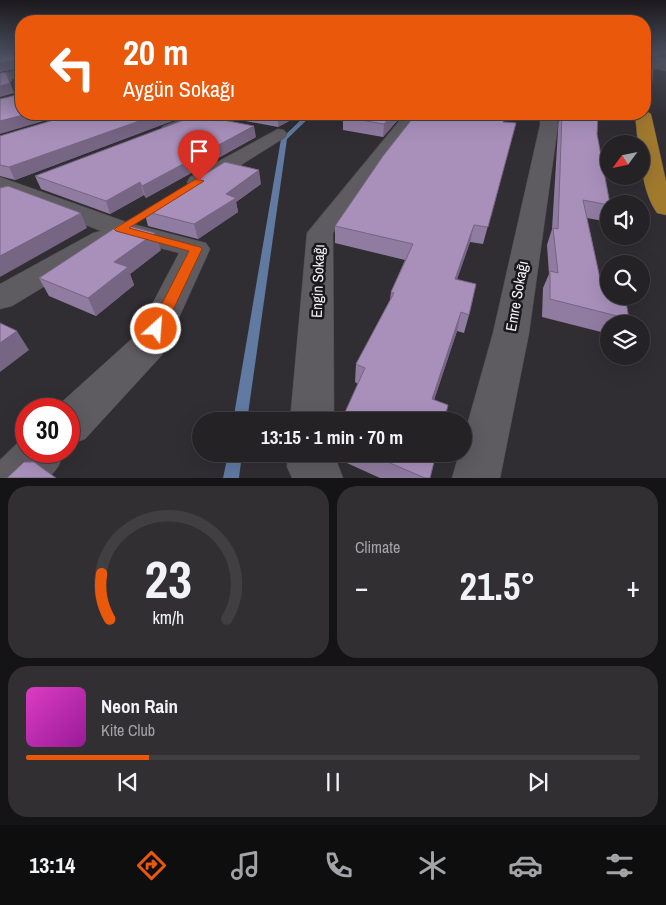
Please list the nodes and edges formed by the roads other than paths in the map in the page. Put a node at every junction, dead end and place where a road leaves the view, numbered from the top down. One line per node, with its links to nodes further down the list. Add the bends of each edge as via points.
1 (15, 74): 2 (street)
2 (0, 78)
3 (207, 120): 8 (street)
4 (409, 120): 14 (street, Engin Sokağı, via 320,233)
5 (549, 120): 20 (street, Emre Sokağı, via 511,333)
6 (644, 120): 11 (highway, via 652,174)
7 (251, 129): 10 (street, via 278,134)
8 (151, 137)
9 (14, 187): 12 (street)
10 (178, 194)
11 (666, 208)
12 (132, 221): 13 (street); 15 (street, via 196,249 149,345)
13 (0, 298)
14 (312, 412)
15 (80, 413)
16 (311, 462): 19 (street)
17 (30, 463): 18 (street)
18 (16, 478)
19 (319, 478)
20 (476, 478)

